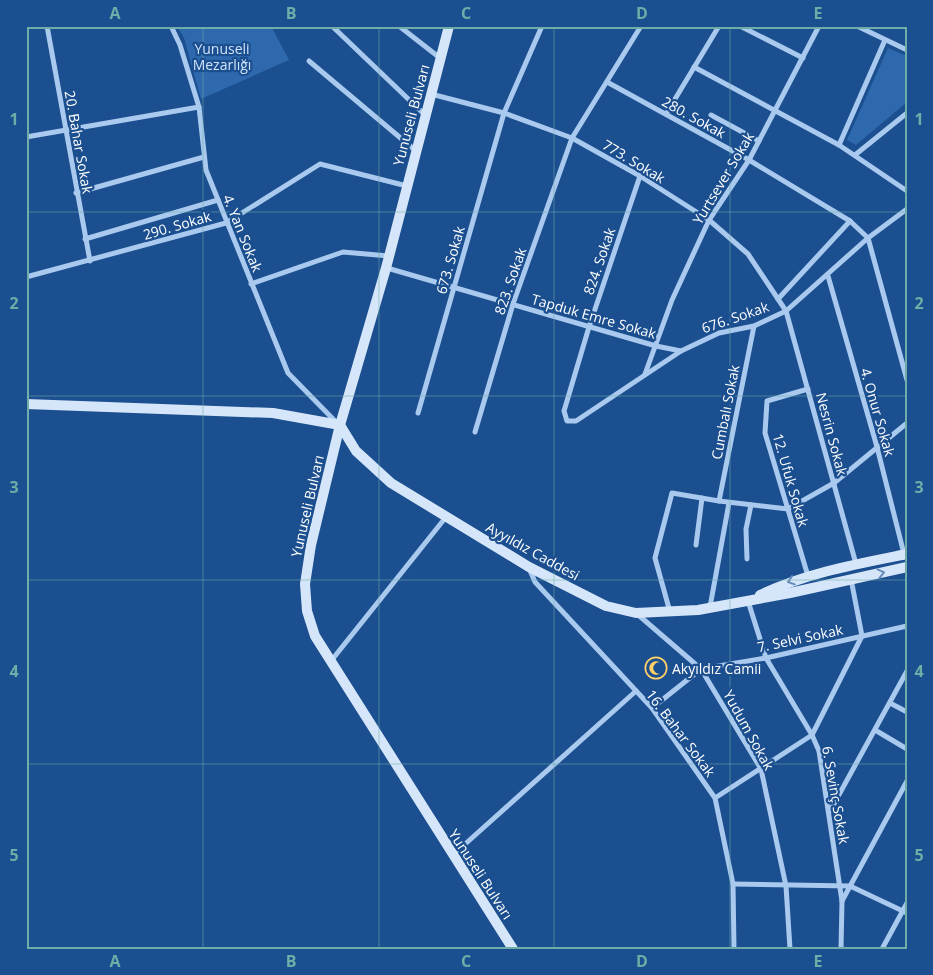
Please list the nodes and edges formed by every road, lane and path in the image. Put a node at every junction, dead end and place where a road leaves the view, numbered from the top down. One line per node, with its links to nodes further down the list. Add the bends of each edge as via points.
1 (47, 26): 27 (street, 20. Bahar Sokak)
2 (171, 26): 20 (street, 4. Yan Sokak)
3 (332, 26): 25 (street)
4 (399, 26): 14 (street)
5 (449, 26): 14 (main road, Yunuseli Bulvarı)
6 (542, 26): 22 (street, 673. Sokak)
7 (641, 26): 18 (street, 823. Sokak)
8 (719, 26): 17 (street)
9 (740, 26): 15 (street)
10 (819, 26): 15 (street, Yurtsever Sokak)
11 (857, 26): 12 (street)
12 (885, 40): 13 (street); 31 (street)
13 (907, 50)
14 (440, 58): 19 (main road, Yunuseli Bulvarı)
15 (803, 58): 21 (street, Yurtsever Sokak)
16 (308, 61): 32 (street)
17 (694, 67): 21 (street); 24 (street)
18 (607, 82): 24 (street, 280. Sokak); 29 (street, 823. Sokak)
19 (430, 94): 22 (street, 773. Sokak); 25 (main road, Yunuseli Bulvarı)
20 (199, 107): 27 (street); 34 (street, 4. Yan Sokak)
21 (776, 111): 30 (street, Yurtsever Sokak); 31 (street)
22 (504, 113): 29 (street, 773. Sokak); 53 (street, 673. Sokak)
23 (907, 113): 33 (street)
24 (666, 114): 35 (street, 280. Sokak)
25 (425, 116): 32 (main road, Yunuseli Bulvarı)
26 (711, 116): 30 (street)
27 (65, 130): 28 (street); 39 (street, 20. Bahar Sokak)
28 (26, 137)
29 (572, 138): 36 (street, 773. Sokak); 55 (street, 823. Sokak)
30 (759, 141): 35 (street, Yurtsever Sokak)
31 (839, 145): 33 (street)
32 (416, 151): 37 (main road, Yunuseli Bulvarı)
33 (855, 155): 38 (street)
34 (204, 157): 39 (street); 40 (street, 4. Yan Sokak)
35 (749, 160): 42 (street, Yurtsever Sokak); 43 (street, 280. Sokak)
36 (640, 176): 42 (street, 773. Sokak); 58 (street, 824. Sokak)
37 (407, 186): 44 (street, 290. Sokak, via 320,164); 47 (main road, Yunuseli Bulvarı)
38 (907, 191)
39 (76, 194): 46 (street, 20. Bahar Sokak)
40 (218, 200): 44 (street, 4. Yan Sokak); 46 (street)
41 (907, 210): 45 (street, 676. Sokak)
42 (708, 220): 54 (street, 773. Sokak, via 748,254); 59 (street, Yurtsever Sokak, via 672,300)
43 (850, 221): 45 (street, 280. Sokak); 54 (street)
44 (226, 223): 48 (street, 290. Sokak); 52 (street, 4. Yan Sokak)
45 (868, 238): 50 (street, 676. Sokak); 62 (street)
46 (85, 239): 48 (street, 20. Bahar Sokak)
47 (389, 256): 49 (main road, Yunuseli Bulvarı); 52 (street, via 343,252)
48 (90, 261): 51 (street, 290. Sokak)
49 (386, 268): 53 (street, Tapduk Emre Sokak); 68 (main road, Yunuseli Bulvarı)
50 (828, 276): 56 (street, 676. Sokak); 70 (street, 4. Onur Sokak)
51 (26, 277)
52 (251, 284): 68 (street, 4. Yan Sokak, via 288,373)
53 (453, 287): 55 (street, Tapduk Emre Sokak); 66 (street, 673. Sokak)
54 (778, 298): 56 (street, 773. Sokak)
55 (513, 304): 58 (street, Tapduk Emre Sokak); 69 (street, 823. Sokak)
56 (786, 311): 57 (street, 676. Sokak); 63 (street, Nesrin Sokak)
57 (754, 326): 60 (street, 676. Sokak, via 719,333); 73 (street, Cumbalı Sokak)
58 (589, 327): 59 (street, Tapduk Emre Sokak); 65 (street, 824. Sokak)
59 (656, 346): 60 (street, Tapduk Emre Sokak); 61 (street, Yurtsever Sokak)
60 (681, 351): 61 (street, 676. Sokak)
61 (645, 375): 65 (street, 676. Sokak, via 576,421 567,421)
62 (907, 380)
63 (808, 389): 71 (street, Nesrin Sokak); 76 (street, 12. Ufuk Sokak, via 767,401 765,433)
64 (26, 404): 68 (main road, via 273,413)
65 (564, 411)
66 (418, 413)
67 (907, 423): 70 (street)
68 (340, 426): 77 (main road, Ayyıldız Caddesi, via 356,451 391,483); 93 (main road, Yunuseli Bulvarı, via 311,545 305,584 307,610 315,636)
69 (475, 432)
70 (877, 447): 71 (street); 79 (street, 4. Onur Sokak)
71 (834, 483): 76 (street); 81 (street, Nesrin Sokak)
72 (702, 498): 73 (street); 78 (street); 88 (street, via 672,493 656,558)
73 (719, 502): 74 (street)
74 (729, 503): 75 (street); 87 (street)
75 (751, 505): 76 (street); 80 (street, via 746,529)
76 (788, 509): 84 (street, 12. Ufuk Sokak)
77 (446, 517): 82 (main road, Ayyıldız Caddesi); 93 (street)
78 (696, 544)
79 (906, 554): 81 (main road, Ayyıldız Caddesi)
80 (747, 559)
81 (856, 564): 84 (main road, Ayyıldız Caddesi)
82 (529, 567): 89 (main road, Ayyıldız Caddesi, via 606,606); 96 (street, 16. Bahar Sokak, via 535,582)
83 (907, 567): 85 (main road, Ayyıldız Caddesi, one-way to 83)
84 (808, 576): 86 (main road, Ayyıldız Caddesi, one-way to 86)
85 (851, 580): 86 (main road, Ayyıldız Caddesi); 91 (street)
86 (748, 601): 87 (main road, Ayyıldız Caddesi); 92 (street, 6. Sevinç Sokak)
87 (710, 608): 88 (main road, Ayyıldız Caddesi)
88 (670, 612): 89 (main road, Ayyıldız Caddesi)
89 (636, 613): 94 (street, Yudum Sokak)
90 (907, 626): 91 (street, 7. Selvi Sokak)
91 (862, 636): 92 (street, 7. Selvi Sokak); 101 (street)
92 (766, 658): 94 (street, 7. Selvi Sokak); 101 (street, 6. Sevinç Sokak)
93 (331, 662): 107 (main road, Yunuseli Bulvarı)
94 (701, 669): 98 (street, 7. Selvi Sokak); 103 (street, Yudum Sokak)
95 (907, 672): 97 (street)
96 (636, 691): 98 (street, 16. Bahar Sokak); 107 (street)
97 (890, 703): 99 (street); 100 (street)
98 (652, 708): 105 (street, 16. Bahar Sokak)
99 (907, 712)
100 (875, 730): 102 (street); 106 (street)
101 (812, 735): 103 (street); 106 (street, 6. Sevinç Sokak, via 819,751)
102 (907, 748)
103 (761, 769): 105 (street); 109 (street, Yudum Sokak)
104 (907, 781): 111 (street)
105 (715, 798): 108 (street, 16. Bahar Sokak)
106 (830, 812): 110 (street, 6. Sevinç Sokak)
107 (452, 856): 115 (main road, Yunuseli Bulvarı)
108 (733, 884): 109 (street); 116 (street, 16. Bahar Sokak)
109 (786, 886): 110 (street); 117 (street, Yudum Sokak)
110 (840, 886): 111 (street); 112 (street, 6. Sevinç Sokak)
111 (850, 886): 112 (street); 114 (street)
112 (842, 901): 118 (street, 6. Sevinç Sokak)
113 (907, 903): 114 (street)
114 (905, 912): 119 (street)
115 (513, 949)
116 (734, 949)
117 (790, 949)
118 (841, 949)
119 (882, 949)

